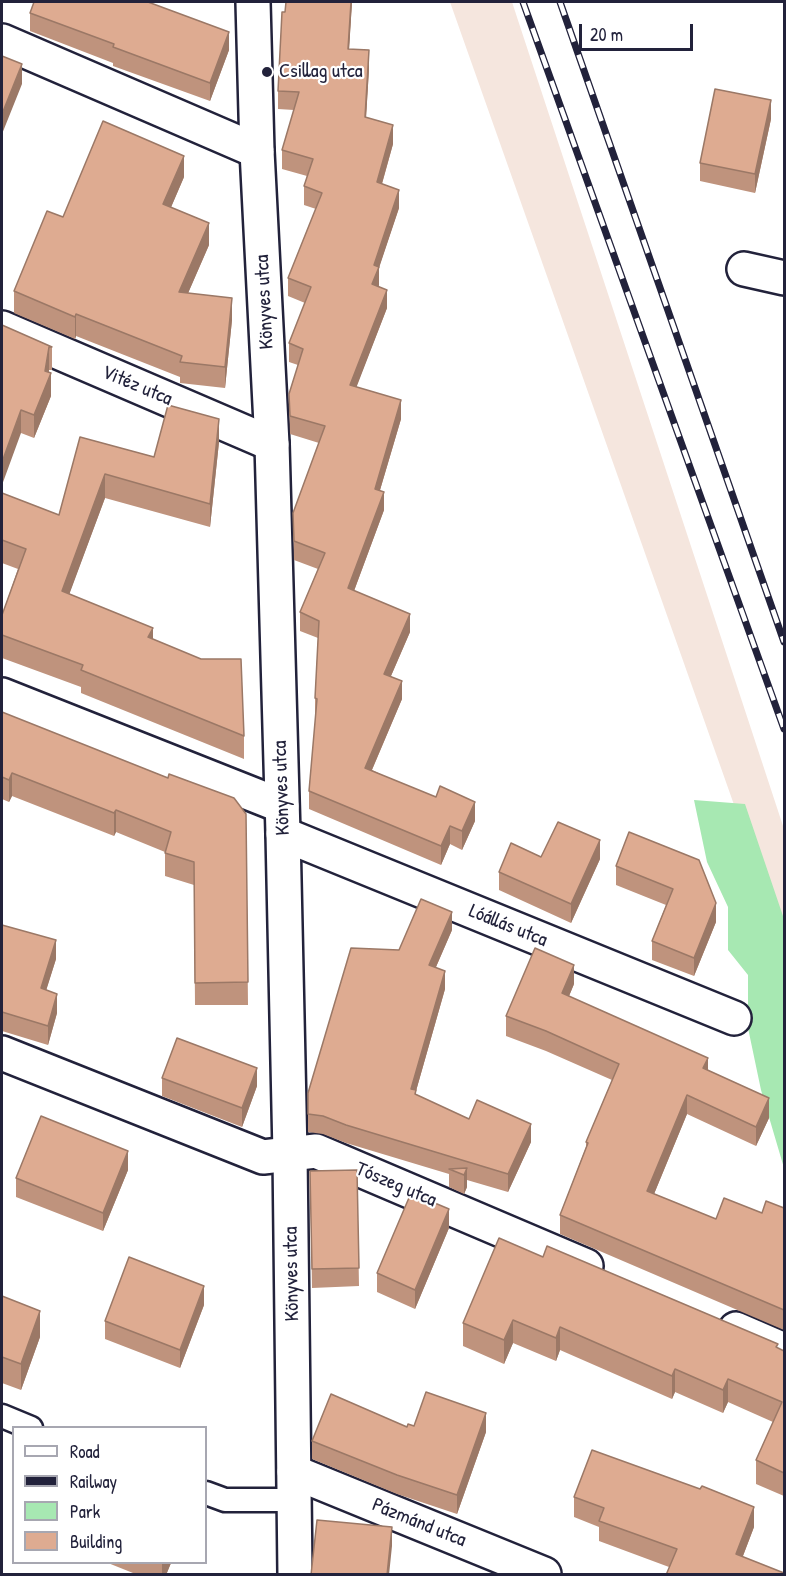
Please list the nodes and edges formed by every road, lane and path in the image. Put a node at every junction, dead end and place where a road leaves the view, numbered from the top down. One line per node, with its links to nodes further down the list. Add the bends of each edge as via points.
1 (253, 2): 3 (street, Könyves utca)
2 (2, 41): 3 (street)
3 (257, 151): 7 (street, Könyves utca)
4 (744, 269): 5 (street)
5 (784, 278)
6 (2, 328): 7 (street, Vitéz utca)
7 (272, 444): 9 (street, Könyves utca)
8 (2, 695): 9 (street, Lóállás utca)
9 (282, 820): 10 (street, Lóállás utca); 12 (street, Könyves utca)
10 (734, 1018)
11 (2, 1053): 12 (street, Tószeg utca, via 263,1157)
12 (290, 1154): 13 (street, Tószeg utca, via 316,1151); 18 (street, Könyves utca)
13 (610, 1276)
14 (708, 1318): 15 (street)
15 (784, 1350)
16 (2, 1416): 17 (lane)
17 (26, 1426)
18 (294, 1486): 19 (lane, via 225,1500); 20 (street, Könyves utca); 21 (street, Pázmánd utca)
19 (207, 1493)
20 (295, 1575)
21 (544, 1575)

